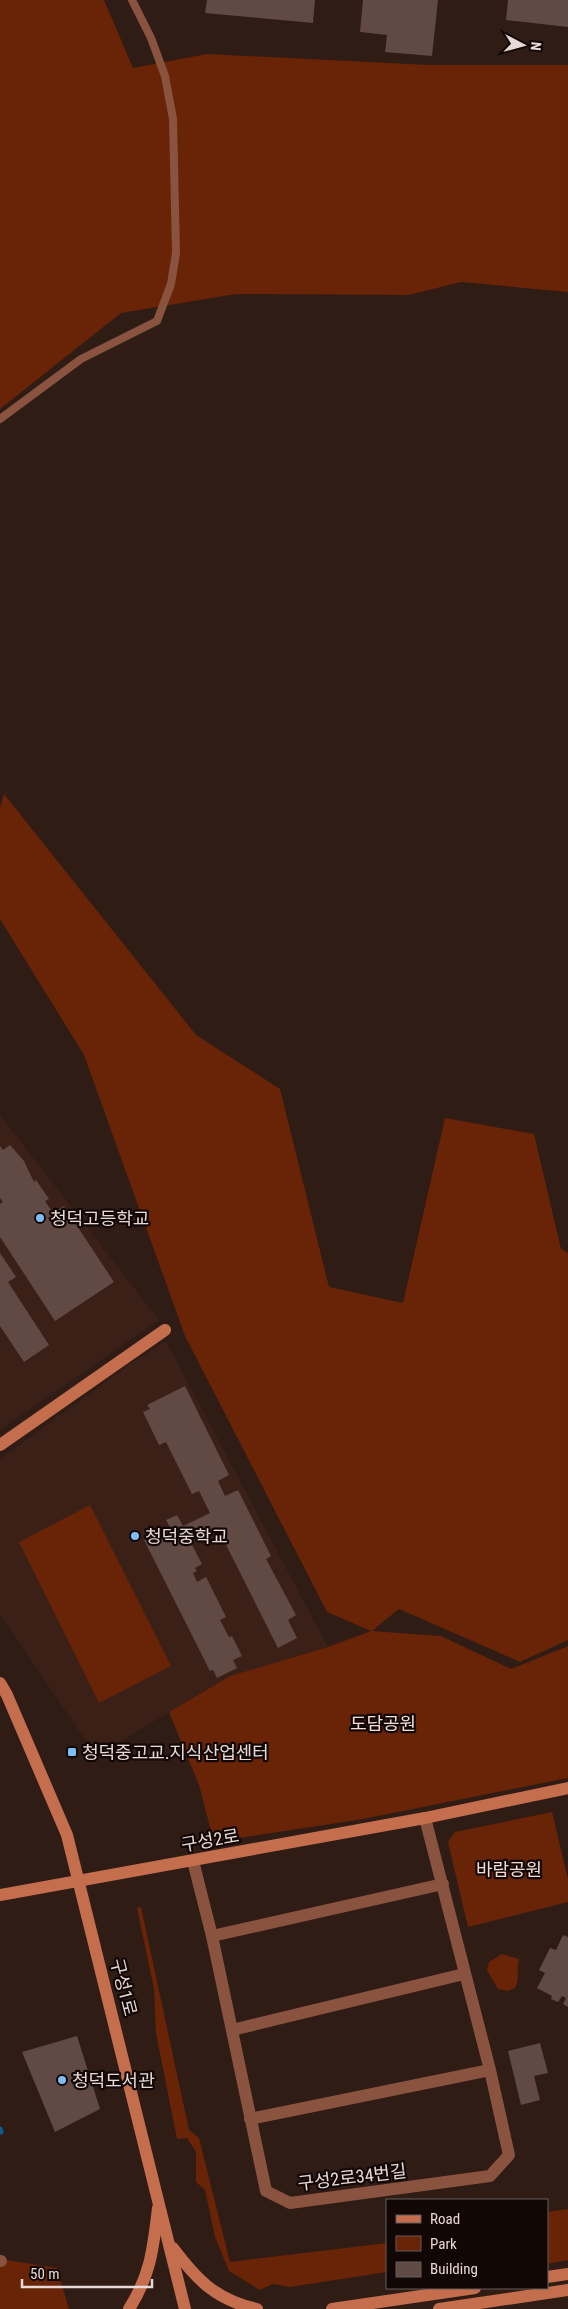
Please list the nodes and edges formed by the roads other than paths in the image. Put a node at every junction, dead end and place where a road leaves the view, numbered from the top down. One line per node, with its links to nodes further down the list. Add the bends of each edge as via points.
1 (132, 0): 2 (lane, via 165,76 173,119 177,232 171,284 157,321 81,359)
2 (0, 419)
3 (165, 1330): 4 (street)
4 (0, 1445)
5 (0, 1683): 9 (street, 구성1로, via 67,1835)
6 (568, 1788): 7 (street, 구성2로)
7 (426, 1818): 8 (street, 구성2로); 10 (street)
8 (193, 1861): 9 (street, 구성2로); 12 (street, 구성2로34번길)
9 (80, 1881): 11 (street, 구성2로); 17 (street, 구성1로)
10 (443, 1884): 12 (street); 13 (street)
11 (0, 1895)
12 (212, 1936): 14 (street, 구성2로34번길)
13 (464, 1974): 14 (street); 15 (street)
14 (232, 2030): 16 (street, 구성2로34번길)
15 (490, 2070): 16 (street); 16 (street, 구성2로34번길, via 509,2155 490,2176 290,2202 266,2191)
16 (250, 2119)
17 (159, 2201): 18 (street, 구성1로); 23 (street, via 152,2258 142,2288)
18 (170, 2243): 24 (street, 구성1로); 25 (street, via 193,2274 220,2297)
19 (568, 2274): 20 (street)
20 (548, 2277)
21 (468, 2289): 26 (street)
22 (568, 2290): 27 (street)
23 (129, 2309)
24 (186, 2309)
25 (257, 2309)
26 (332, 2309)
27 (440, 2309)

